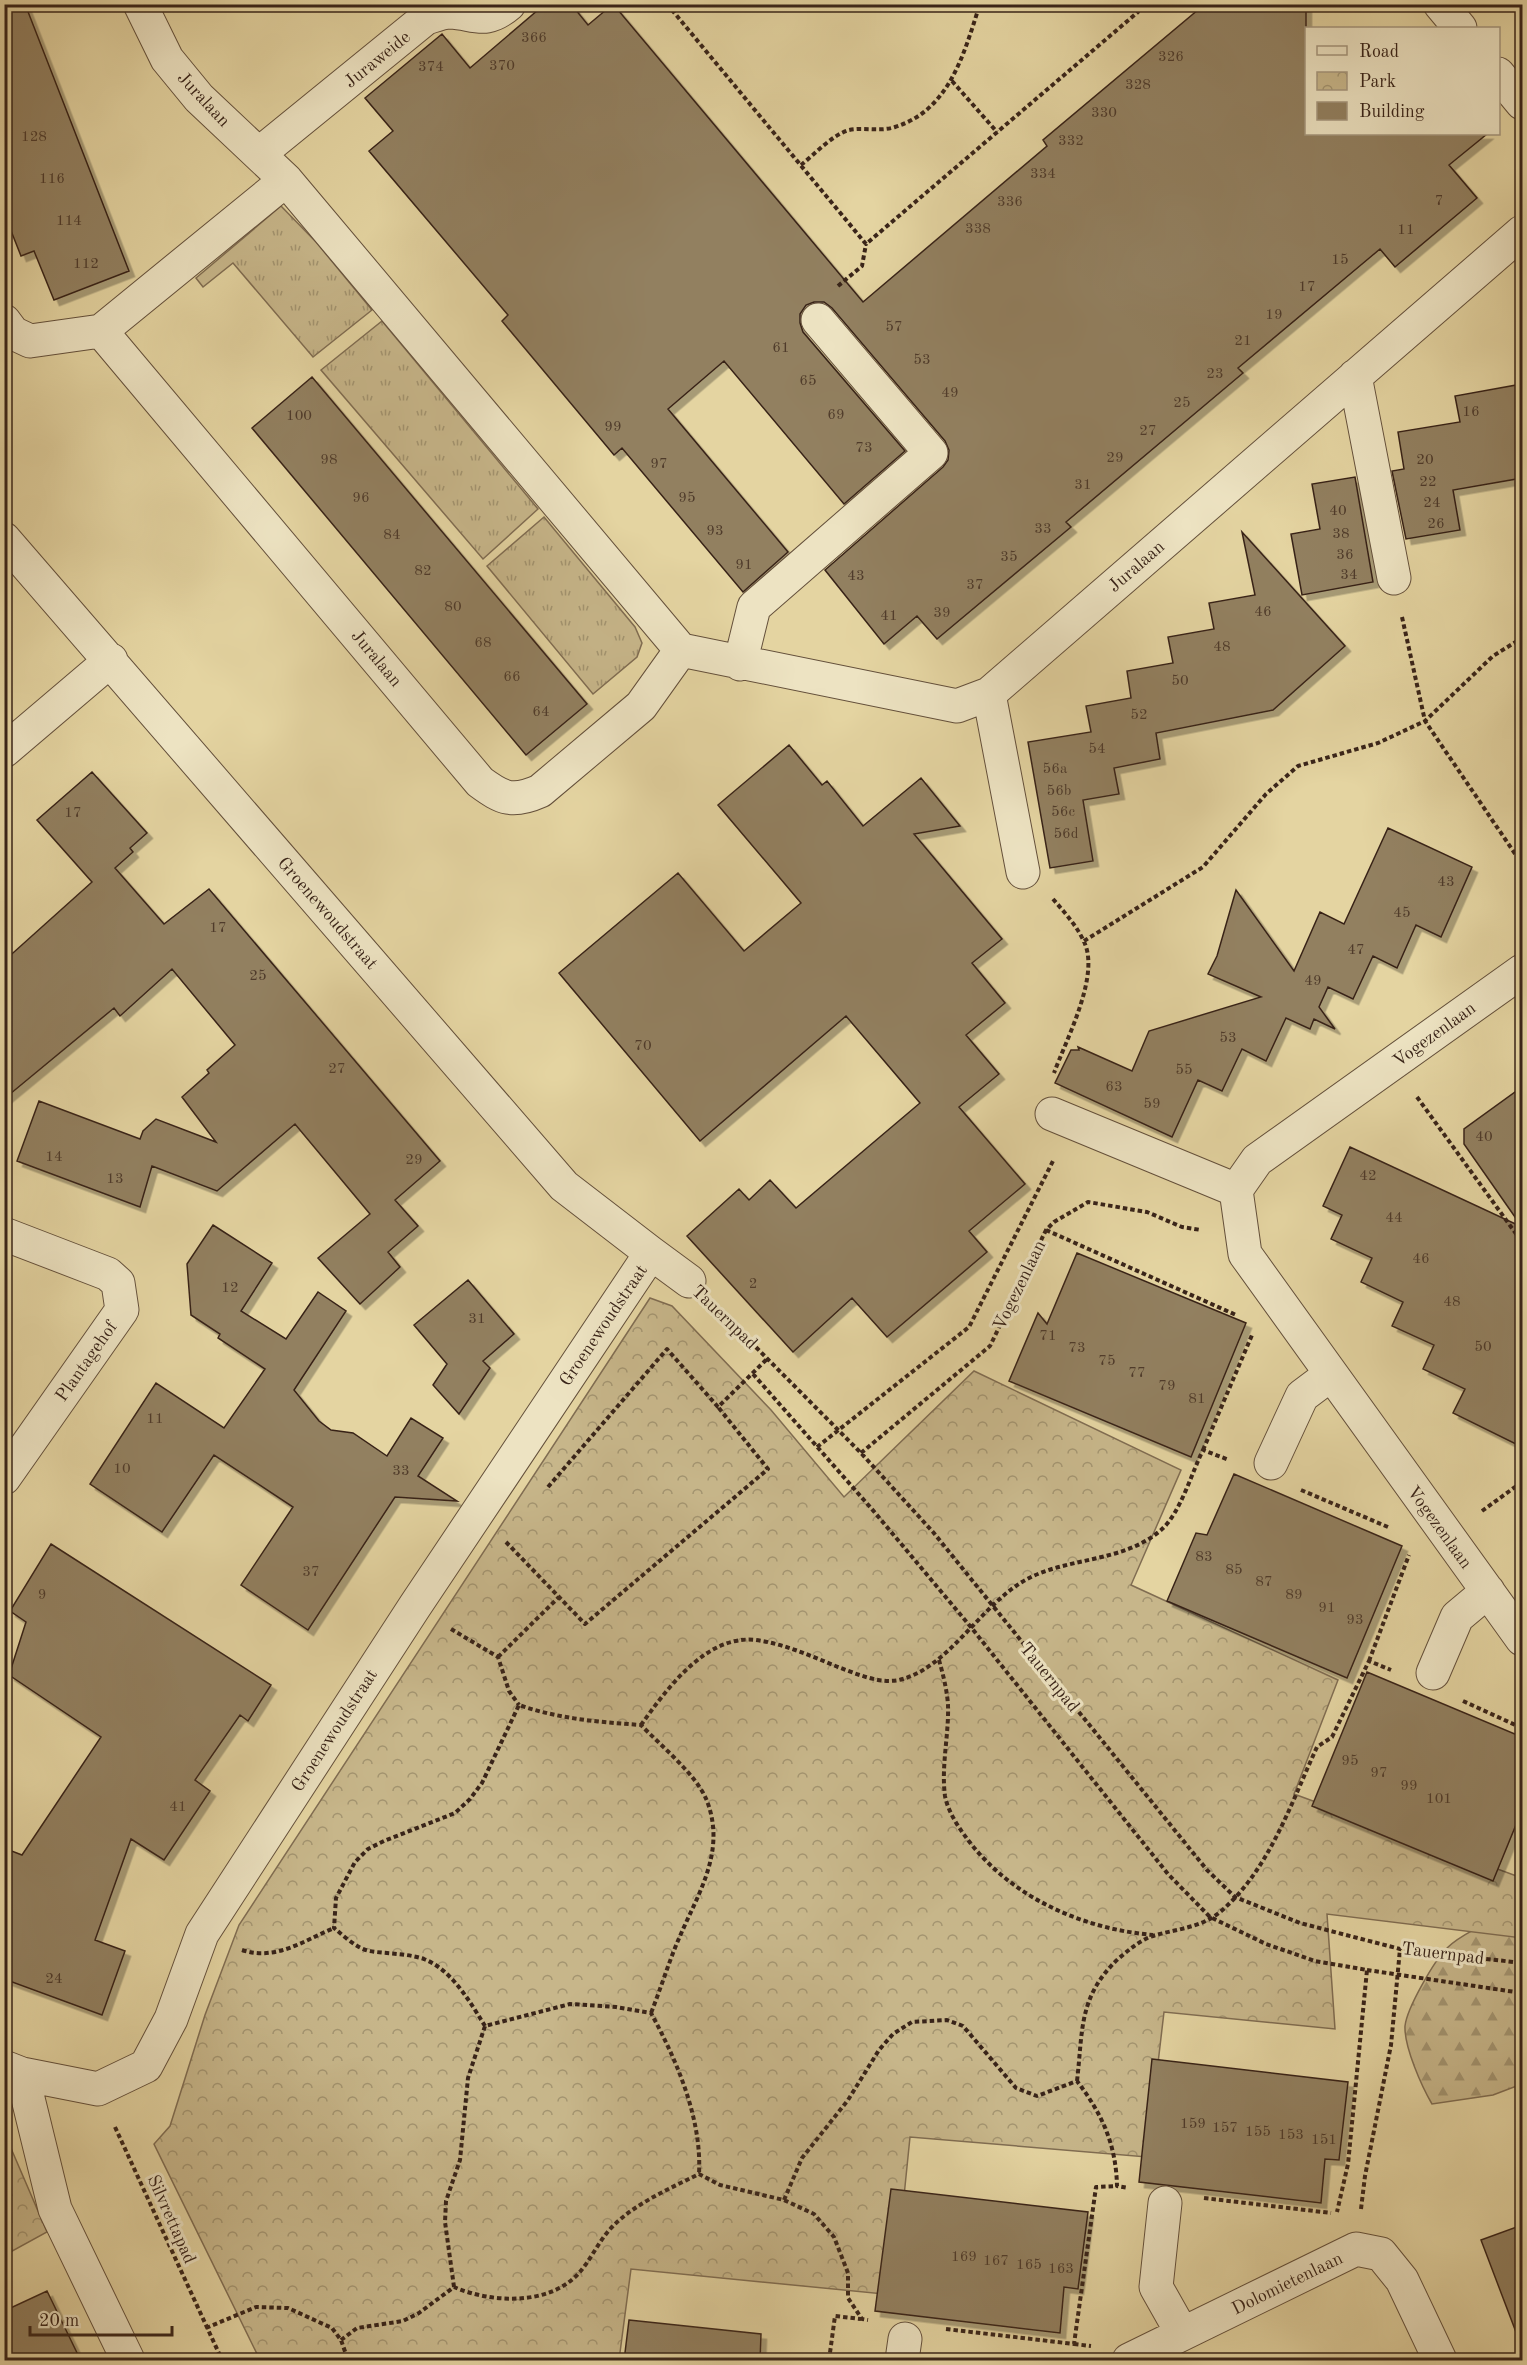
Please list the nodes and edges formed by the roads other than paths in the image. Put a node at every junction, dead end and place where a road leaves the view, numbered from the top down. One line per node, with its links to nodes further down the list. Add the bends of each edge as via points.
1 (140, 4): 7 (street, Juralaan, via 167,59 199,98)
2 (509, 4): 7 (street, Juraweide, via 479,18 449,12 426,18)
3 (1440, 4): 4 (street)
4 (1459, 27)
5 (1500, 76): 6 (street)
6 (1522, 103)
7 (259, 154): 8 (street, Juralaan)
8 (286, 180): 12 (street); 16 (street, Juralaan)
9 (1522, 231): 13 (street, Juralaan)
10 (818, 320): 18 (street, via 931,453 754,607)
11 (4, 321): 12 (street, via 13,333 30,341)
12 (101, 331): 16 (street, Juralaan, via 480,782 499,796 512,799 540,791 640,706)
13 (1355, 376): 15 (street); 19 (street, Juralaan)
14 (4, 538): 17 (street, Groenewoudstraat)
15 (1394, 578)
16 (681, 651): 18 (street, Juralaan)
17 (111, 660): 20 (street); 26 (street, Groenewoudstraat, via 564,1186)
18 (740, 664): 19 (street, Juralaan, via 957,706)
19 (989, 693): 21 (street)
20 (4, 751)
21 (1023, 872)
22 (1522, 970): 24 (street, Vogezenlaan, via 1257,1160)
23 (1062, 1119): 24 (street)
24 (1236, 1190): 28 (street, Vogezenlaan, via 1245,1254)
25 (4, 1234): 30 (street, Plantagehof, via 108,1274 117,1282 122,1310)
26 (651, 1253): 27 (street, Tauernpad); 34 (street, Groenewoudstraat, via 202,1934 171,2019 146,2066 98,2089)
27 (689, 1281)
28 (1330, 1375): 29 (street, via 1302,1396); 31 (street, Vogezenlaan)
29 (1269, 1469)
30 (4, 1478)
31 (1488, 1591): 32 (street, Vogezenlaan); 33 (street, via 1457,1617)
32 (1522, 1639)
33 (1430, 1679)
34 (13, 2070): 37 (street, via 55,2209)
35 (1165, 2199): 36 (street, via 1156,2287)
36 (1182, 2333): 38 (street, Dolomietenlaan); 39 (street, Dolomietenlaan, via 1356,2250 1381,2254 1402,2280)
37 (128, 2361)
38 (1129, 2361)
39 (1440, 2361)

